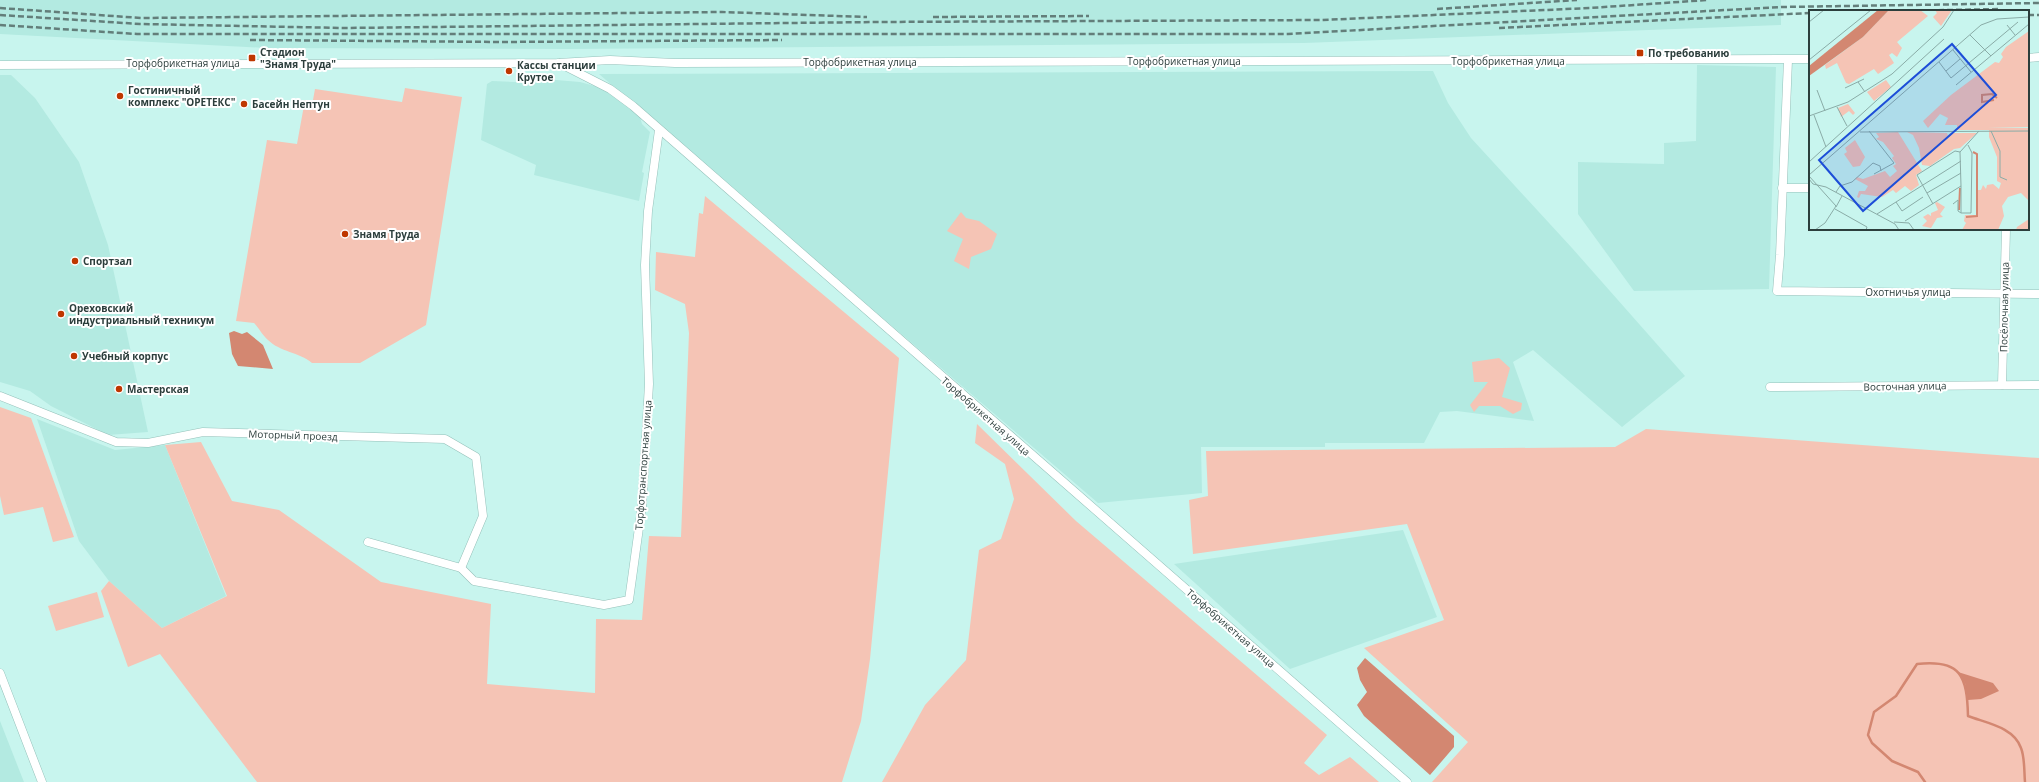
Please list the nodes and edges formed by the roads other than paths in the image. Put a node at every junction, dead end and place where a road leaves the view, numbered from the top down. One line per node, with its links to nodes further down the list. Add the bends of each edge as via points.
1 (1809, 59): 2 (street, Торфобрикетная улица)
2 (1788, 60): 3 (street, Торфобрикетная улица, via 675,63 610,60); 6 (street)
3 (558, 63): 4 (street, Торфобрикетная улица); 5 (street, Торфобрикетная улица, via 610,89)
4 (0, 64)
5 (659, 130): 16 (street, Торфотранспортная улица, via 648,211 645,265 649,384 642,506 629,600 604,605 482,583 474,581); 19 (street, Торфобрикетная улица)
6 (1782, 188): 7 (street); 9 (street, Охотничья улица, via 1777,291)
7 (1809, 188)
8 (2006, 230): 9 (street, Посёлочная улица)
9 (2004, 293): 10 (street, Охотничья улица); 11 (street, Посёлочная улица)
10 (2039, 294)
11 (2002, 385): 12 (street, Восточная улица); 13 (street, Восточная улица)
12 (2039, 385)
13 (1770, 387)
14 (0, 396): 16 (street, Моторный проезд, via 116,442 148,443 203,432 445,439 476,457 484,516)
15 (368, 542): 16 (street, Торфотранспортная улица)
16 (461, 568)
17 (0, 672): 18 (street)
18 (42, 782)
19 (1407, 782)

